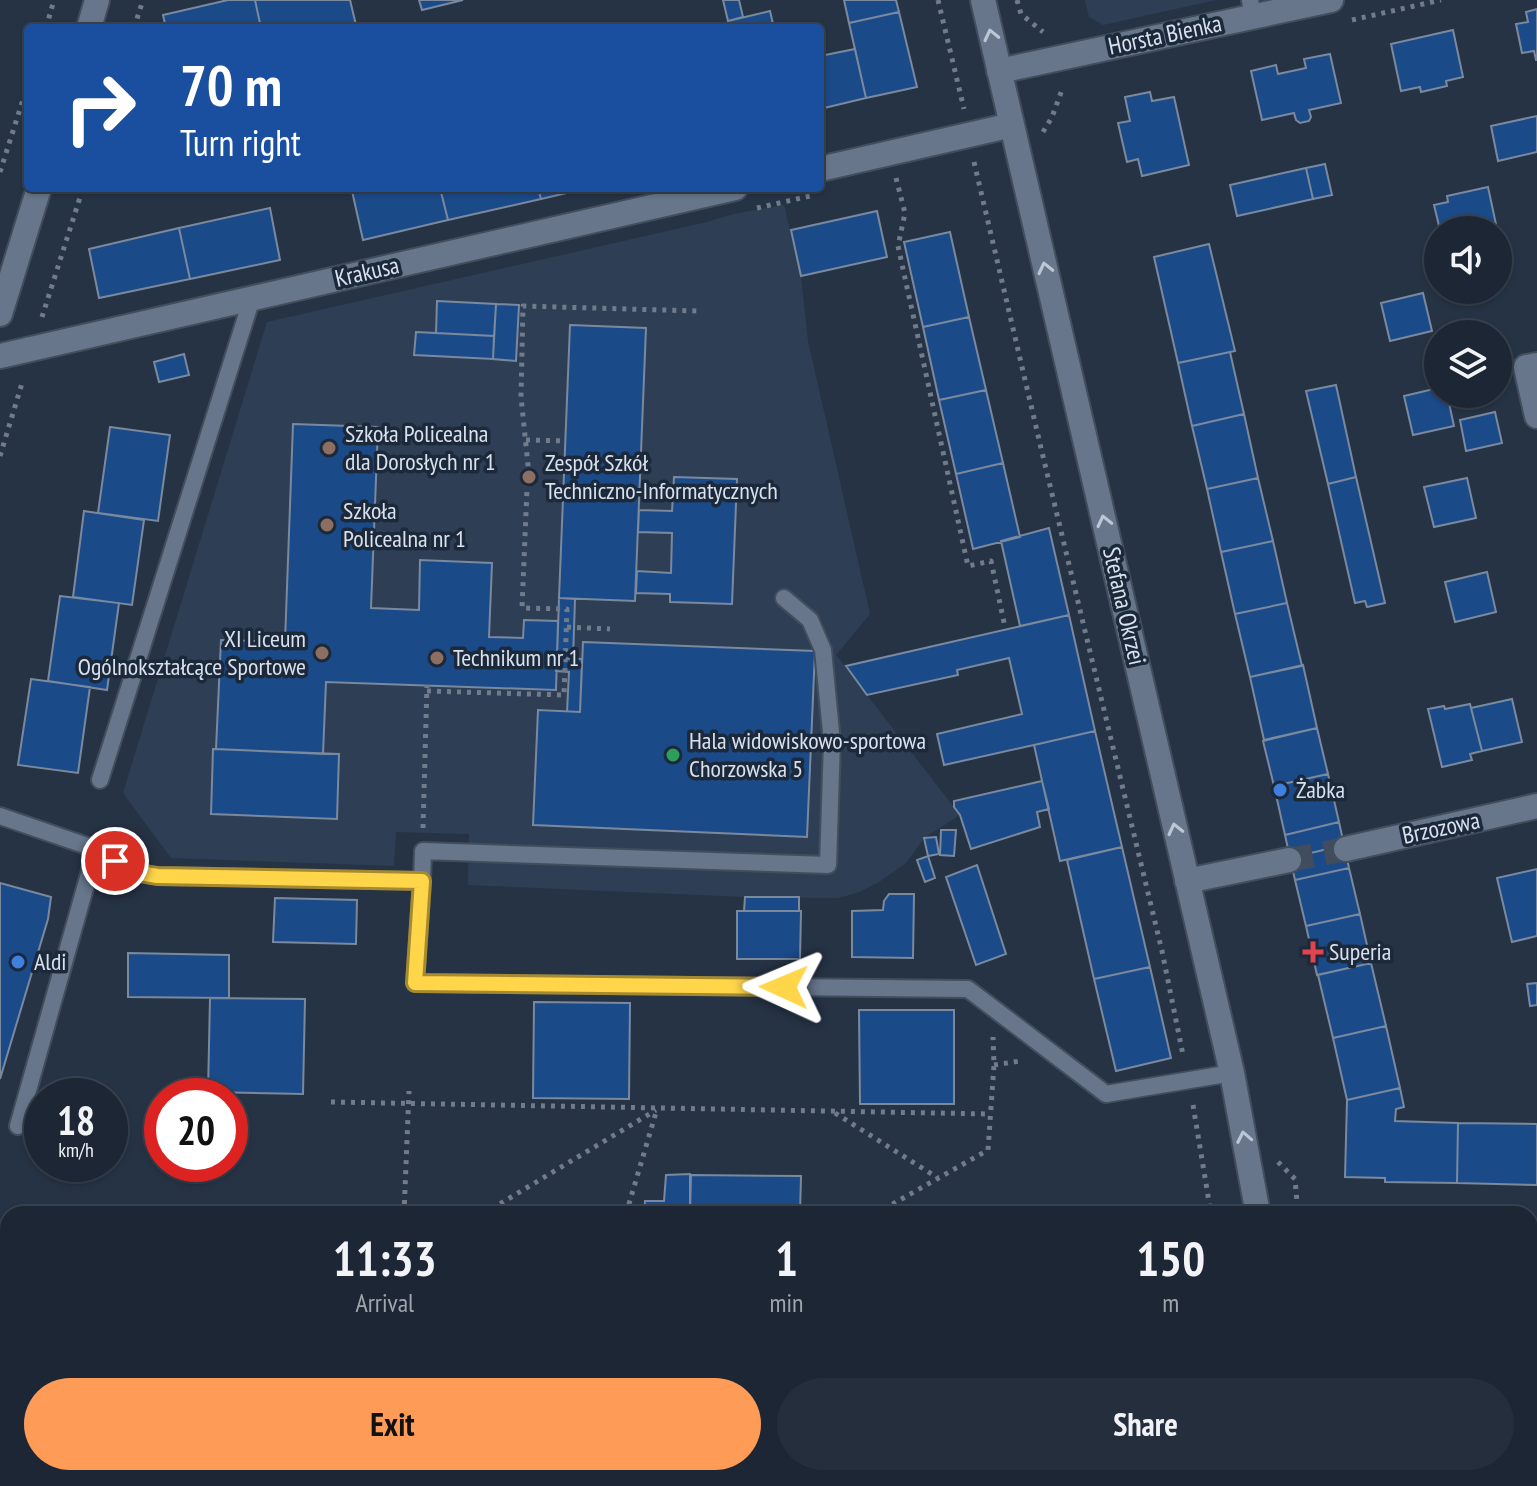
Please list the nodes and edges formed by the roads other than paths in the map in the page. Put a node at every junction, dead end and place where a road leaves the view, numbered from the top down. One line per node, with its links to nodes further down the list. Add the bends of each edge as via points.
1 (97, 0): 5 (street)
2 (983, 0): 6 (street, Stefana Okrzei, one-way to 2)
3 (1331, 0): 4 (street, Horsta Bienka)
4 (1251, 8): 6 (street, Horsta Bienka)
5 (90, 24)
6 (999, 71): 7 (street, Stefana Okrzei)
7 (1012, 125): 8 (street); 24 (street, Stefana Okrzei, one-way to 7)
8 (824, 168)
9 (38, 192): 12 (street)
10 (717, 192): 11 (street, Krakusa)
11 (252, 298): 13 (street, Krakusa); 17 (lane)
12 (0, 314)
13 (0, 356)
14 (1537, 365): 15 (street, via 1526,367)
15 (1537, 416)
16 (784, 598): 23 (lane, via 810,620 823,650 832,742 828,865 423,851)
17 (100, 780)
18 (1537, 806): 21 (street, Brzozowa)
19 (0, 816): 20 (lane)
20 (96, 849): 23 (lane, via 134,872 157,876); 26 (lane)
21 (1346, 849)
22 (1289, 860): 24 (street)
23 (422, 881): 25 (lane, via 415,983 968,989 1106,1094)
24 (1187, 881): 25 (street, Stefana Okrzei)
25 (1232, 1073): 27 (street, Stefana Okrzei, one-way to 25)
26 (18, 1126)
27 (1257, 1206)

